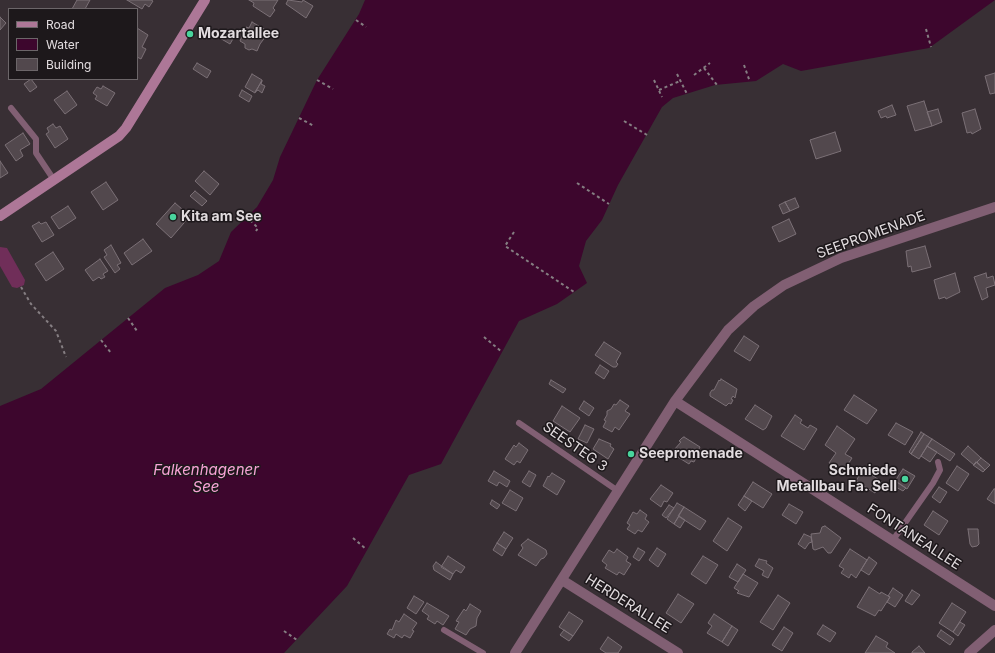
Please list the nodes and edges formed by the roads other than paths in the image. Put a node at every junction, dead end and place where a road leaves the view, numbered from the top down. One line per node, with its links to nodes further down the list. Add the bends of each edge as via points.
1 (205, 0): 3 (street, via 126,128 119,136)
2 (11, 108): 3 (lane, via 36,140 36,153)
3 (54, 180): 5 (street)
4 (995, 207): 6 (street, SEEPROMENADE, via 841,258 784,285 754,306 728,330)
5 (0, 216)
6 (675, 401): 9 (street, SEEPROMENADE); 10 (street, FONTANEALLEE)
7 (519, 423): 9 (lane, SEESTEG 3)
8 (938, 462): 10 (lane, via 940,470 933,483)
9 (618, 491): 11 (street, SEEPROMENADE)
10 (893, 540): 12 (street, FONTANEALLEE)
11 (562, 580): 16 (street, SEEPROMENADE); 17 (street, HERDERALLEE)
12 (995, 606)
13 (444, 630): 15 (lane)
14 (995, 630): 18 (street)
15 (483, 653)
16 (515, 653)
17 (678, 653)
18 (969, 653)

